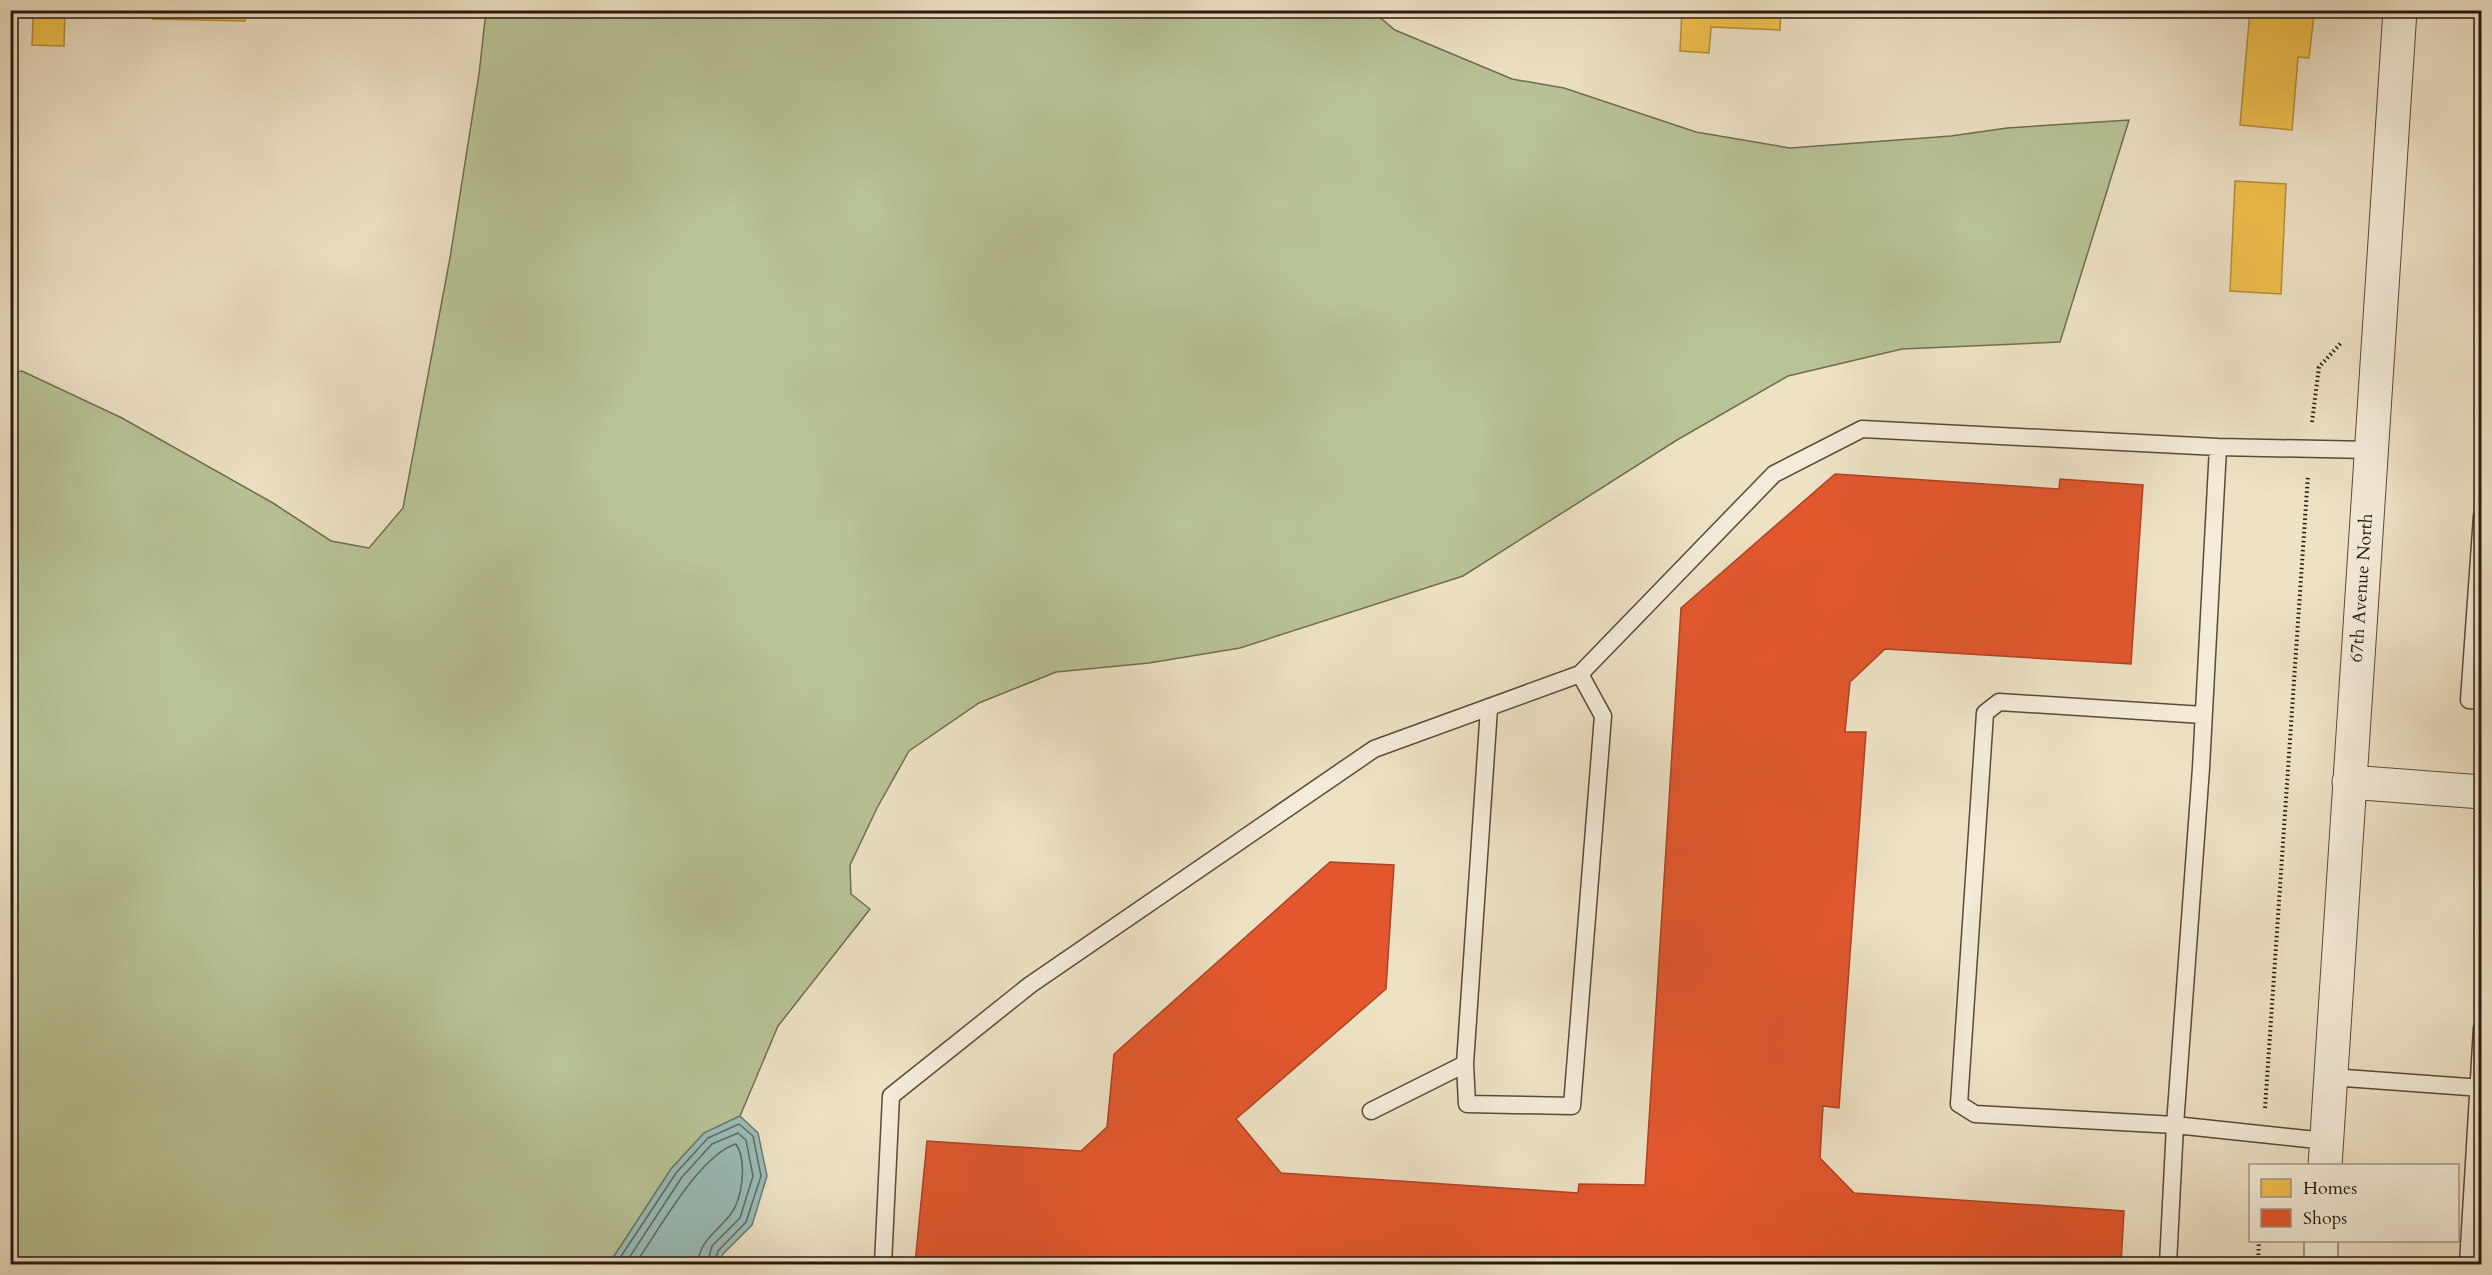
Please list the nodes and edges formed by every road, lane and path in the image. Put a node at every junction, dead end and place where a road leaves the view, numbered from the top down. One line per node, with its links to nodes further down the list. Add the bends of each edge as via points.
1 (2400, 10): 2 (street, 67th Avenue North)
2 (2377, 340): 4 (path, via 2349,338 2319,367); 5 (street, 67th Avenue North)
3 (2218, 447): 4 (lane); 7 (lane, via 1862,429 1774,474); 10 (lane)
4 (2310, 450): 5 (lane); 19 (path)
5 (2370, 450): 11 (street, 67th Avenue North)
6 (2481, 516): 8 (lane, via 2469,700)
7 (1580, 674): 9 (lane); 14 (lane, via 1603,716 1572,1106 1467,1104)
8 (2481, 701)
9 (1489, 708): 14 (lane); 23 (lane, via 1374,749 1030,985 891,1096)
10 (2204, 715): 18 (lane); 18 (lane, via 2000,702 1985,713 1984,724 1959,1104 1975,1114)
11 (2349, 782): 12 (street); 15 (street, 67th Avenue North)
12 (2481, 792)
13 (2481, 1028): 16 (lane)
14 (1465, 1064): 17 (lane)
15 (2331, 1077): 16 (lane); 20 (street, 67th Avenue North)
16 (2480, 1088): 27 (lane)
17 (1371, 1111)
18 (2175, 1125): 19 (lane); 24 (lane)
19 (2265, 1134): 20 (lane)
20 (2326, 1153)
21 (2259, 1242): 25 (path)
22 (2321, 1242): 26 (street)
23 (883, 1264)
24 (2168, 1264)
25 (2258, 1264)
26 (2321, 1264)
27 (2468, 1264)

